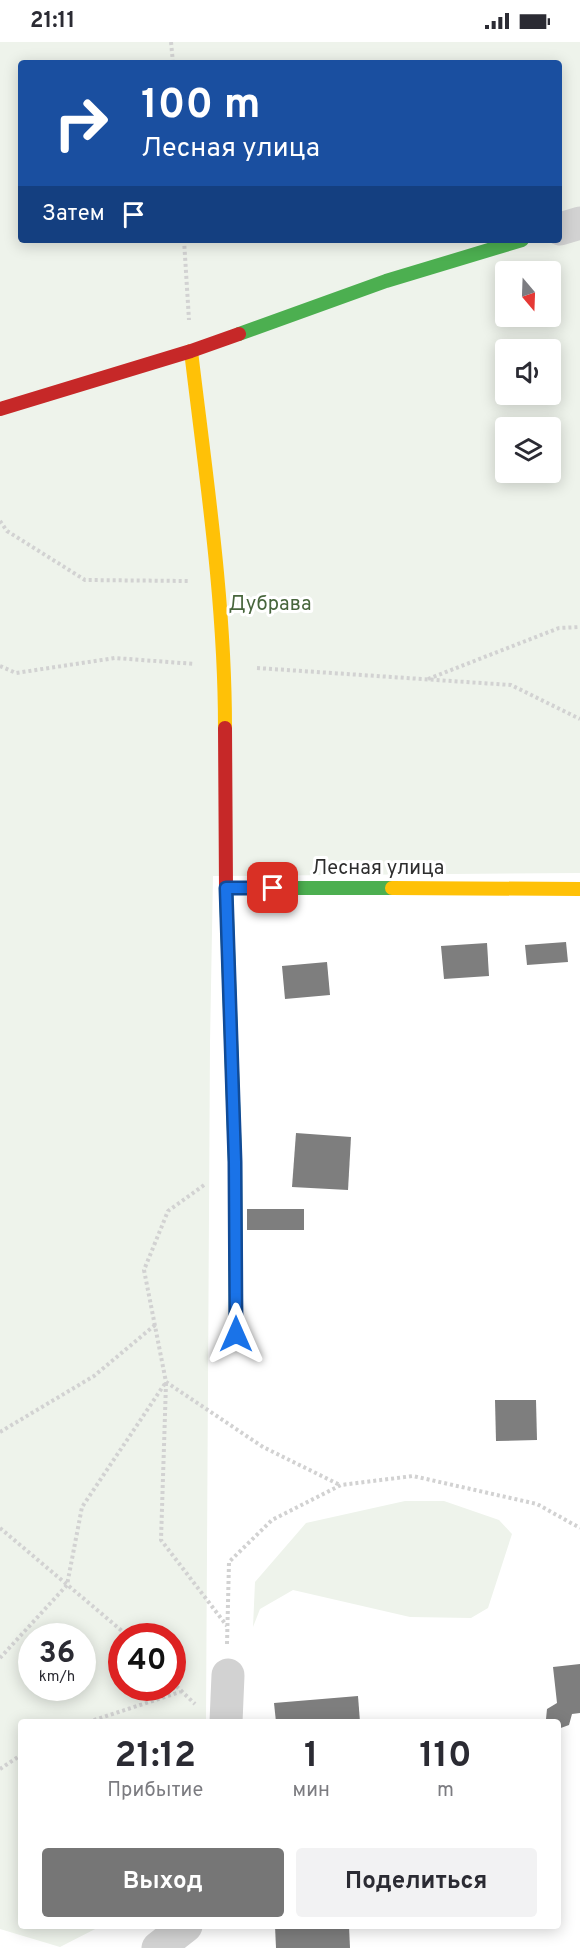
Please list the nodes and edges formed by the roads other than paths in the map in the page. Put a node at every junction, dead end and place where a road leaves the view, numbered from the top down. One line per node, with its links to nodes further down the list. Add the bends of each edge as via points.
1 (580, 223): 2 (street)
2 (562, 228)
3 (512, 243): 4 (street, via 386,281)
4 (191, 351): 5 (street); 6 (street, via 219,581 225,666)
5 (0, 409)
6 (226, 888): 7 (street, Лесная улица); 8 (street)
7 (580, 889)
8 (236, 1334)
9 (228, 1675): 10 (street)
10 (225, 1719)
11 (182, 1929): 12 (street)
12 (158, 1948)

